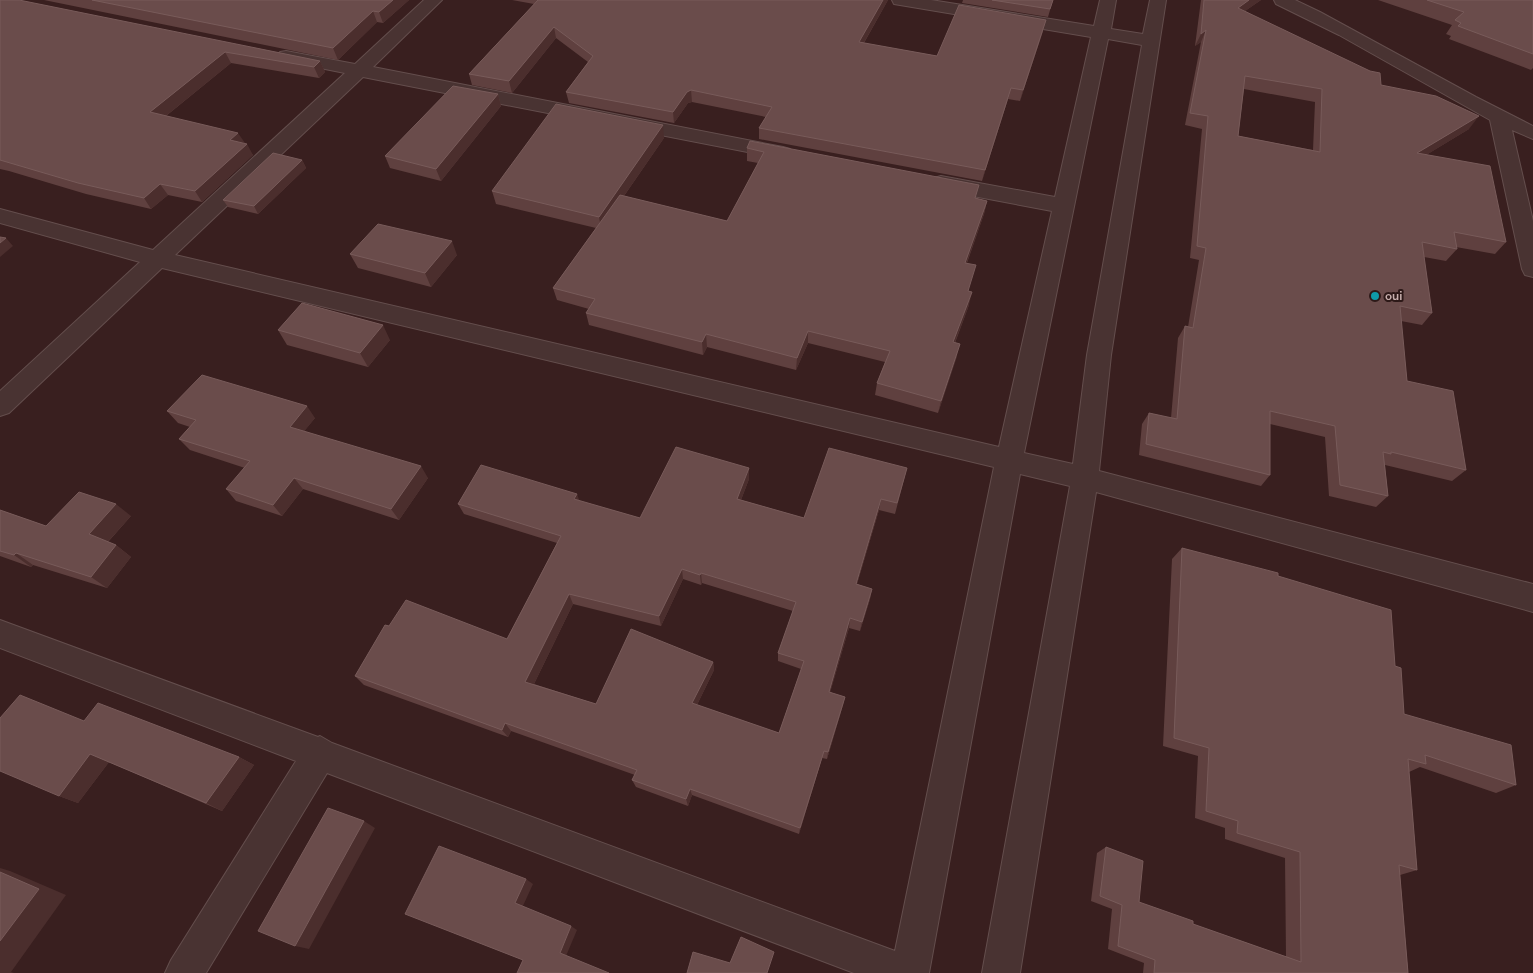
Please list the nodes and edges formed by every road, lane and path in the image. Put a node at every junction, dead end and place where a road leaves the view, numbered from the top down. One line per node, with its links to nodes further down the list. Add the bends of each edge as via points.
1 (434, 0): 9 (street)
2 (900, 0): 6 (street)
3 (1108, 0): 6 (street)
4 (1158, 0): 7 (street)
5 (1282, 0): 10 (street, via 1317,16)
6 (1101, 33): 7 (street); 14 (street)
7 (1151, 41): 20 (street, via 1099,355)
8 (271, 53): 9 (street)
9 (358, 71): 12 (street); 16 (street)
10 (1499, 118): 11 (street); 17 (street)
11 (1533, 134)
12 (799, 156)
13 (927, 180): 14 (street)
14 (1064, 206): 19 (street)
15 (0, 216): 16 (street)
16 (158, 259): 18 (street); 19 (street)
17 (1533, 269)
18 (0, 406)
19 (1009, 462): 20 (street); 26 (street)
20 (1085, 478): 21 (street); 27 (street)
21 (1533, 598)
22 (0, 634): 23 (street)
23 (320, 753): 24 (street); 25 (street)
24 (184, 973)
25 (904, 973)
26 (910, 973)
27 (1001, 973)

